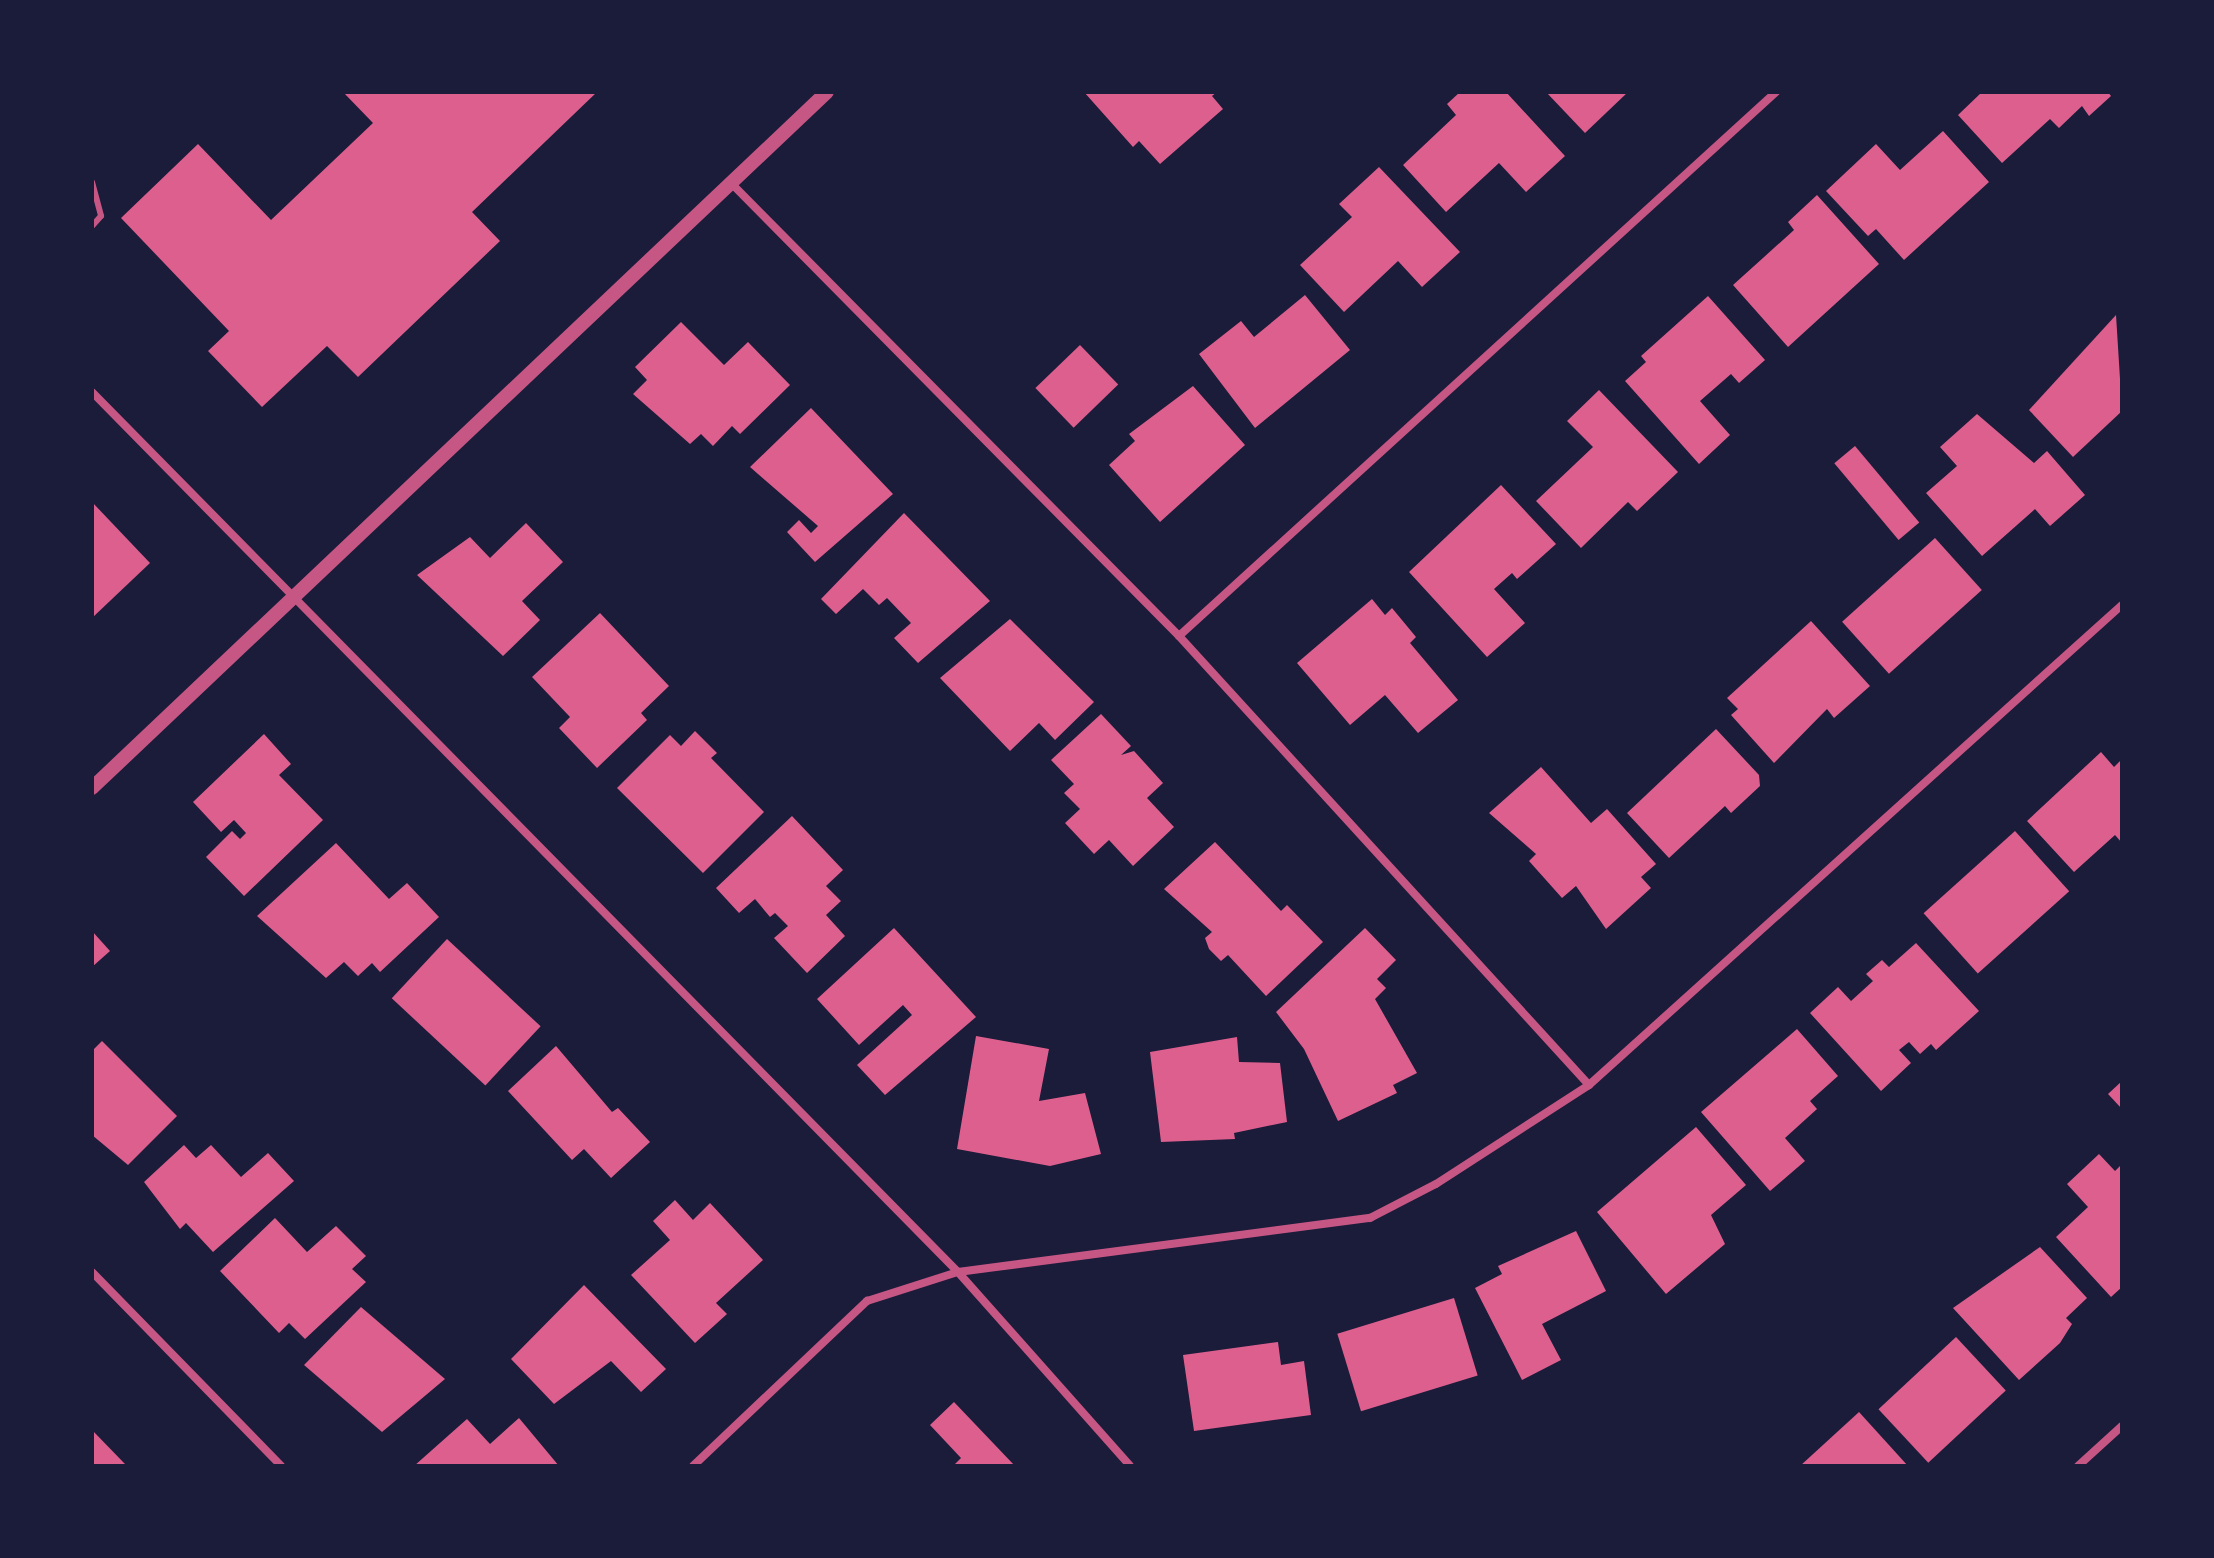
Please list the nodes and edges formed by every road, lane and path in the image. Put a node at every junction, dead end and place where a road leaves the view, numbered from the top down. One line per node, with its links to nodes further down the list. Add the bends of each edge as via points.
1 (827, 92): 4 (street)
2 (1776, 92): 9 (street)
3 (92, 182): 5 (lane, via 101,216)
4 (731, 183): 7 (street); 9 (street)
5 (92, 226)
6 (92, 392): 7 (street)
7 (286, 597): 10 (street); 13 (street)
8 (2122, 605): 11 (street)
9 (1179, 636): 11 (street)
10 (92, 788)
11 (1589, 1085): 13 (street, via 1370,1218)
12 (92, 1272): 15 (street)
13 (958, 1272): 16 (street, via 867,1301); 17 (street)
14 (2122, 1426): 18 (street)
15 (281, 1466)
16 (693, 1466)
17 (1130, 1466)
18 (2078, 1466)

